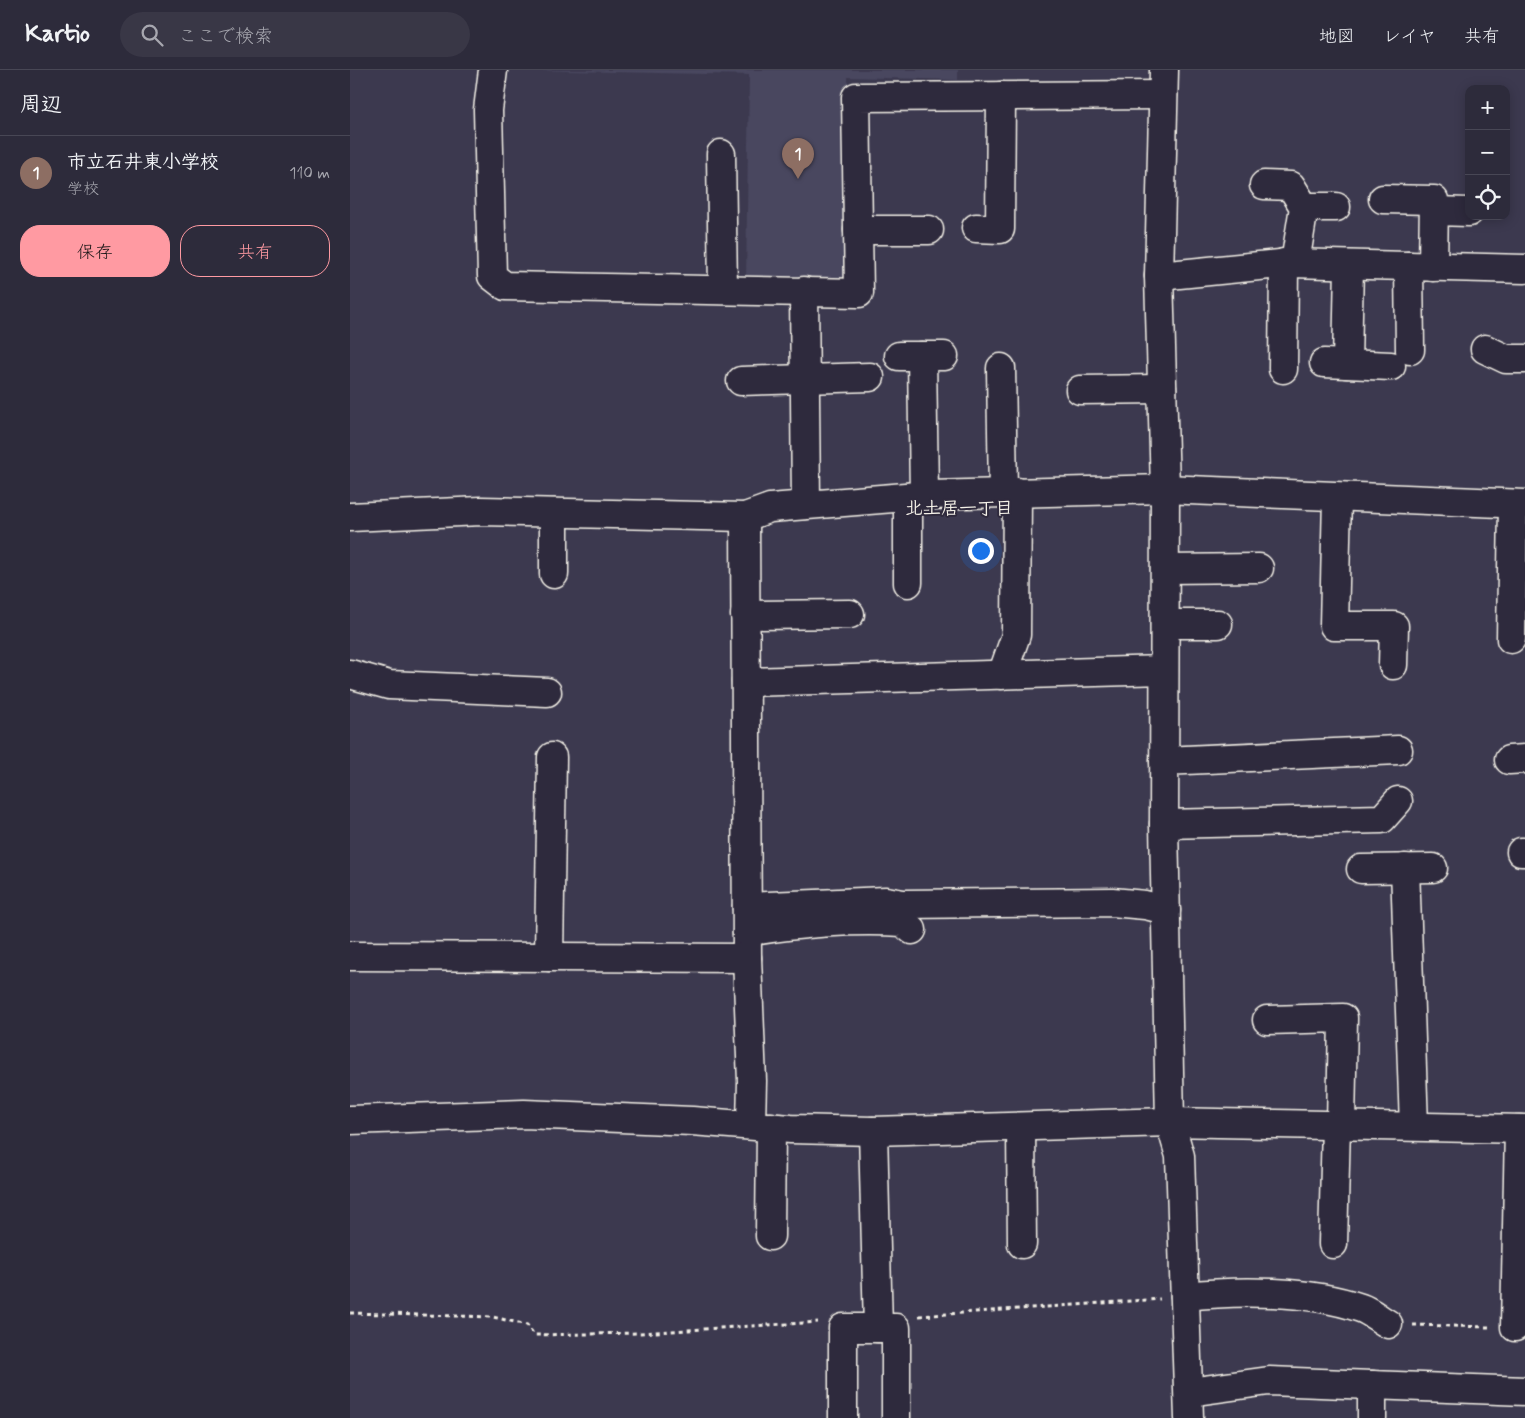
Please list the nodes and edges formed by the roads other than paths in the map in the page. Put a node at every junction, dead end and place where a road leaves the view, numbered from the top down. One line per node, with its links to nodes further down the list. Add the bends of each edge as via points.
1 (493, 70): 19 (street, via 488,110 492,276 506,286)
2 (1164, 83): 3 (street); 18 (street)
3 (1001, 96): 11 (street, via 1000,229); 12 (street, via 856,97)
4 (721, 154): 19 (street)
5 (1264, 185): 7 (street, via 1291,186)
6 (1383, 199): 9 (street, via 1434,200)
7 (1304, 206): 8 (street); 14 (street)
8 (1336, 206)
9 (1434, 211): 10 (street); 16 (street)
10 (1465, 212)
11 (976, 228)
12 (858, 230): 13 (street); 20 (street, via 859,293)
13 (929, 230)
14 (1290, 263): 15 (street); 18 (street); 25 (street)
15 (1349, 264): 16 (street); 16 (street, via 1335,364 1401,358)
16 (1421, 266): 17 (street)
17 (1525, 269)
18 (1159, 276): 29 (street)
19 (723, 289): 20 (street)
20 (804, 291): 28 (street)
21 (1485, 349): 23 (street, via 1506,359)
22 (922, 356): 33 (street)
23 (1525, 359)
24 (1001, 368): 32 (street)
25 (1283, 369)
26 (870, 377): 28 (street)
27 (741, 380): 28 (street)
28 (805, 380): 36 (street)
29 (1162, 389): 30 (street); 31 (street)
30 (1080, 390)
31 (1165, 489): 32 (street); 34 (street); 41 (street)
32 (1010, 492): 33 (street); 52 (street, via 1016,635)
33 (916, 496): 36 (street); 43 (street)
34 (1337, 496): 35 (street); 49 (street, via 1334,626 1394,626)
35 (1519, 504): 48 (street)
36 (806, 505): 39 (street, via 770,508)
37 (554, 513): 38 (street, via 481,511); 39 (street); 42 (street)
38 (350, 517)
39 (745, 517): 45 (street)
40 (1259, 568): 41 (street)
41 (1165, 569): 46 (street)
42 (554, 574)
43 (908, 583)
44 (850, 614): 45 (street)
45 (745, 616): 53 (street)
46 (1165, 624): 47 (street); 50 (street)
47 (1218, 624)
48 (1511, 639)
49 (1393, 664)
50 (1164, 670): 52 (street); 57 (street)
51 (350, 674): 54 (street, via 389,685)
52 (1002, 675): 53 (street)
53 (746, 682): 64 (street)
54 (547, 692)
55 (1398, 750): 57 (street)
56 (552, 758): 66 (street)
57 (1164, 761): 59 (street)
58 (1398, 801): 59 (street, via 1382,819)
59 (1164, 824): 63 (street)
60 (1405, 868): 61 (street); 62 (street); 72 (street)
61 (1433, 868)
62 (1361, 869)
63 (1166, 910): 64 (street, via 1112,902); 69 (street)
64 (747, 932): 66 (street); 71 (street, via 752,1081)
65 (350, 956): 66 (street)
66 (549, 957)
67 (1267, 1020): 70 (street, via 1343,1018)
68 (350, 1120): 71 (street, via 524,1114)
69 (1170, 1122): 70 (street); 73 (street); 79 (street, via 1180,1156)
70 (1339, 1125): 72 (street); 78 (street)
71 (761, 1126): 75 (street); 76 (street)
72 (1414, 1126): 74 (street)
73 (1021, 1127): 75 (street); 77 (street)
74 (1522, 1128): 82 (street)
75 (873, 1132): 80 (street)
76 (770, 1236)
77 (1022, 1244)
78 (1333, 1244)
79 (1185, 1296): 81 (street, via 1265,1293 1324,1300 1363,1308); 85 (street)
80 (878, 1323): 86 (street, via 843,1328); 87 (street, via 896,1328)
81 (1388, 1324)
82 (1515, 1327)
83 (1372, 1385): 84 (street); 85 (street, via 1269,1380); 88 (street)
84 (1525, 1391)
85 (1189, 1405)
86 (842, 1418)
87 (896, 1418)
88 (1372, 1418)

